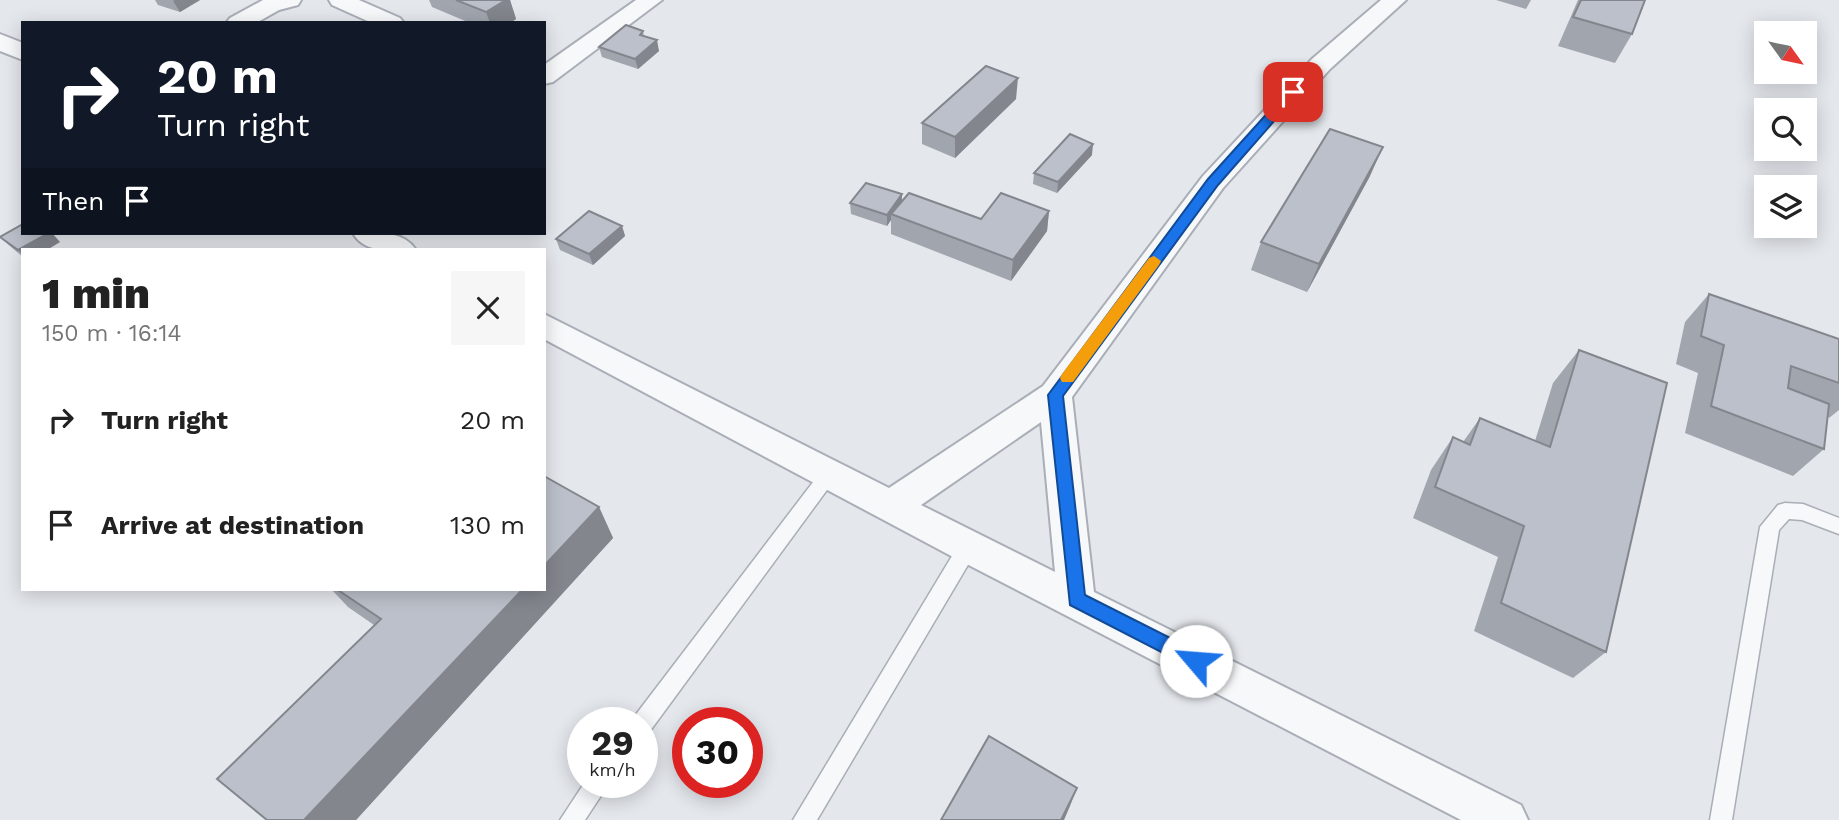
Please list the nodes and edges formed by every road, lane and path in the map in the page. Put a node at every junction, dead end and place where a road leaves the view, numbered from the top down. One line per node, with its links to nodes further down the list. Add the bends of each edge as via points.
1 (290, 0): 5 (street)
2 (340, 0): 6 (street)
3 (651, 0): 9 (street)
4 (1395, 0): 13 (street, via 1321,64 1221,173)
5 (242, 21)
6 (387, 21)
7 (0, 41): 8 (street)
8 (21, 52)
9 (546, 76)
10 (371, 235): 11 (street)
11 (397, 248)
12 (546, 326): 14 (street)
13 (1055, 395): 15 (street); 18 (street)
14 (829, 474): 15 (street); 19 (lane)
15 (891, 506): 17 (street)
16 (1839, 526): 24 (lane, via 1803,512 1785,511 1770,527)
17 (968, 547): 18 (street); 22 (lane)
18 (1076, 599): 23 (street)
19 (655, 707)
20 (587, 798): 21 (lane)
21 (571, 820)
22 (804, 820)
23 (1506, 820)
24 (1721, 820)

